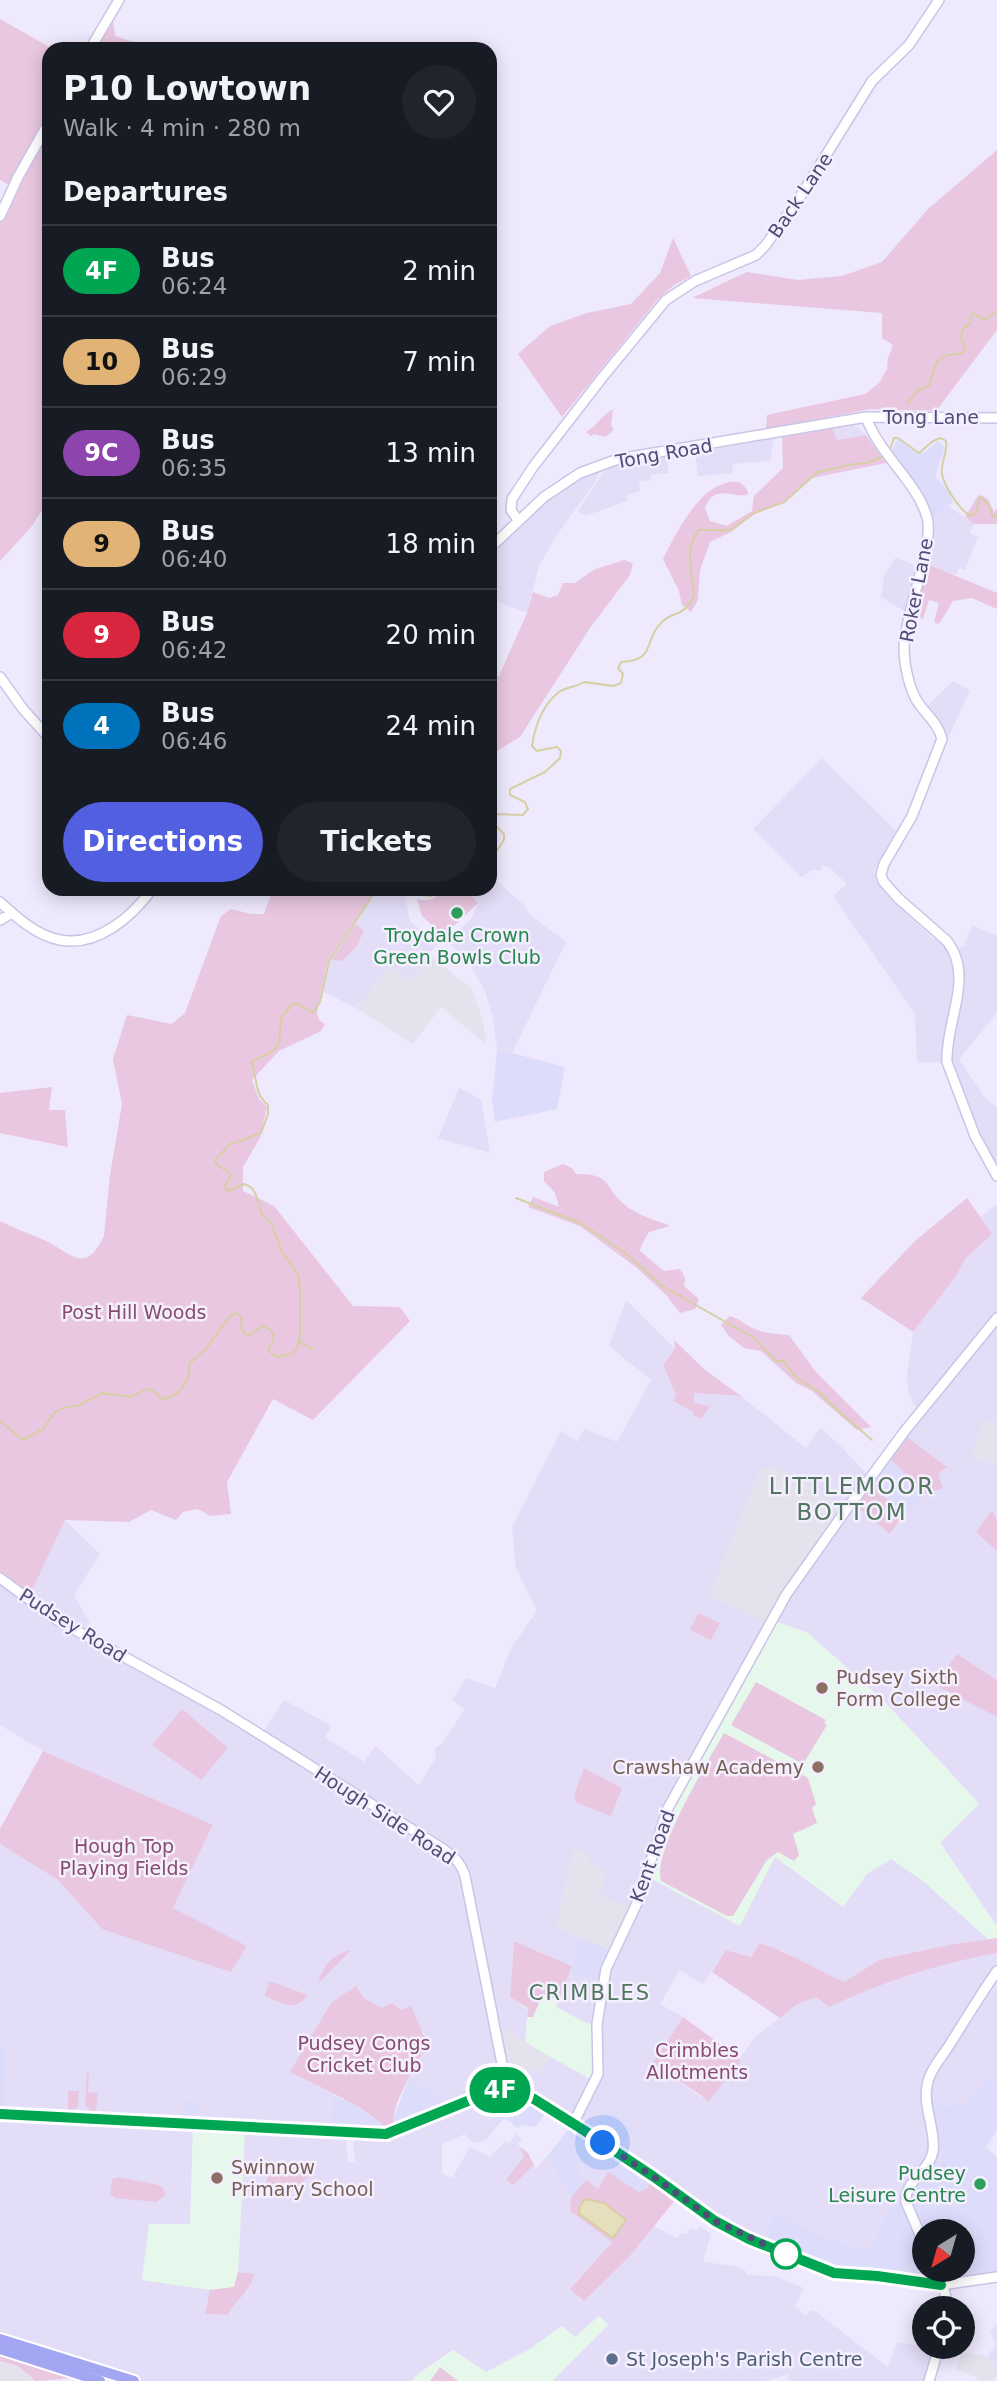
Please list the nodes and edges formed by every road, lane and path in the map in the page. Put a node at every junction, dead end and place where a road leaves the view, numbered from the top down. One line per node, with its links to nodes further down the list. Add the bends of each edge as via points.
1 (119, 0): 3 (street)
2 (939, 0): 8 (street, Back Lane, via 909,45 872,81 765,246 756,256 695,281 666,300 618,358 512,499 511,510)
3 (94, 42)
4 (42, 134): 5 (street)
5 (0, 216)
6 (866, 417): 7 (street, Tong Lane); 8 (street, Tong Road, via 618,459 580,473); 16 (street, Roker Lane, via 928,518 904,648 914,697 942,739 912,817 881,874 898,898 953,949 958,998 947,1062 975,1136)
7 (997, 418)
8 (518, 520): 9 (street, Tong Road)
9 (497, 541)
10 (0, 677): 11 (street)
11 (42, 730)
12 (146, 896): 14 (street, via 119,923 97,936 74,941 50,937)
13 (0, 902): 14 (street)
14 (12, 913): 15 (street)
15 (0, 920)
16 (997, 1176)
17 (997, 1318): 23 (street, Kent Road, via 904,1432 786,1595 667,1810 638,1901 606,1969 597,2024 598,2074)
18 (0, 1578): 19 (street, Pudsey Road, via 57,1620)
19 (147, 1670): 21 (street, Hough Side Road, via 221,1710 457,1860 465,1877)
20 (997, 1971): 24 (street, via 929,2077 926,2105 933,2150 905,2196)
21 (507, 2089): 22 (street, via 386,2134); 23 (street, via 534,2099)
22 (0, 2113)
23 (573, 2124): 27 (street, via 731,2230 829,2272)
24 (913, 2219)
25 (997, 2277): 27 (street)
26 (940, 2282): 27 (street)
27 (941, 2285): 28 (street)
28 (945, 2296)
29 (0, 2339): 33 (highway)
30 (0, 2349): 32 (highway)
31 (935, 2359): 34 (street)
32 (100, 2381)
33 (134, 2381)
34 (929, 2381)

